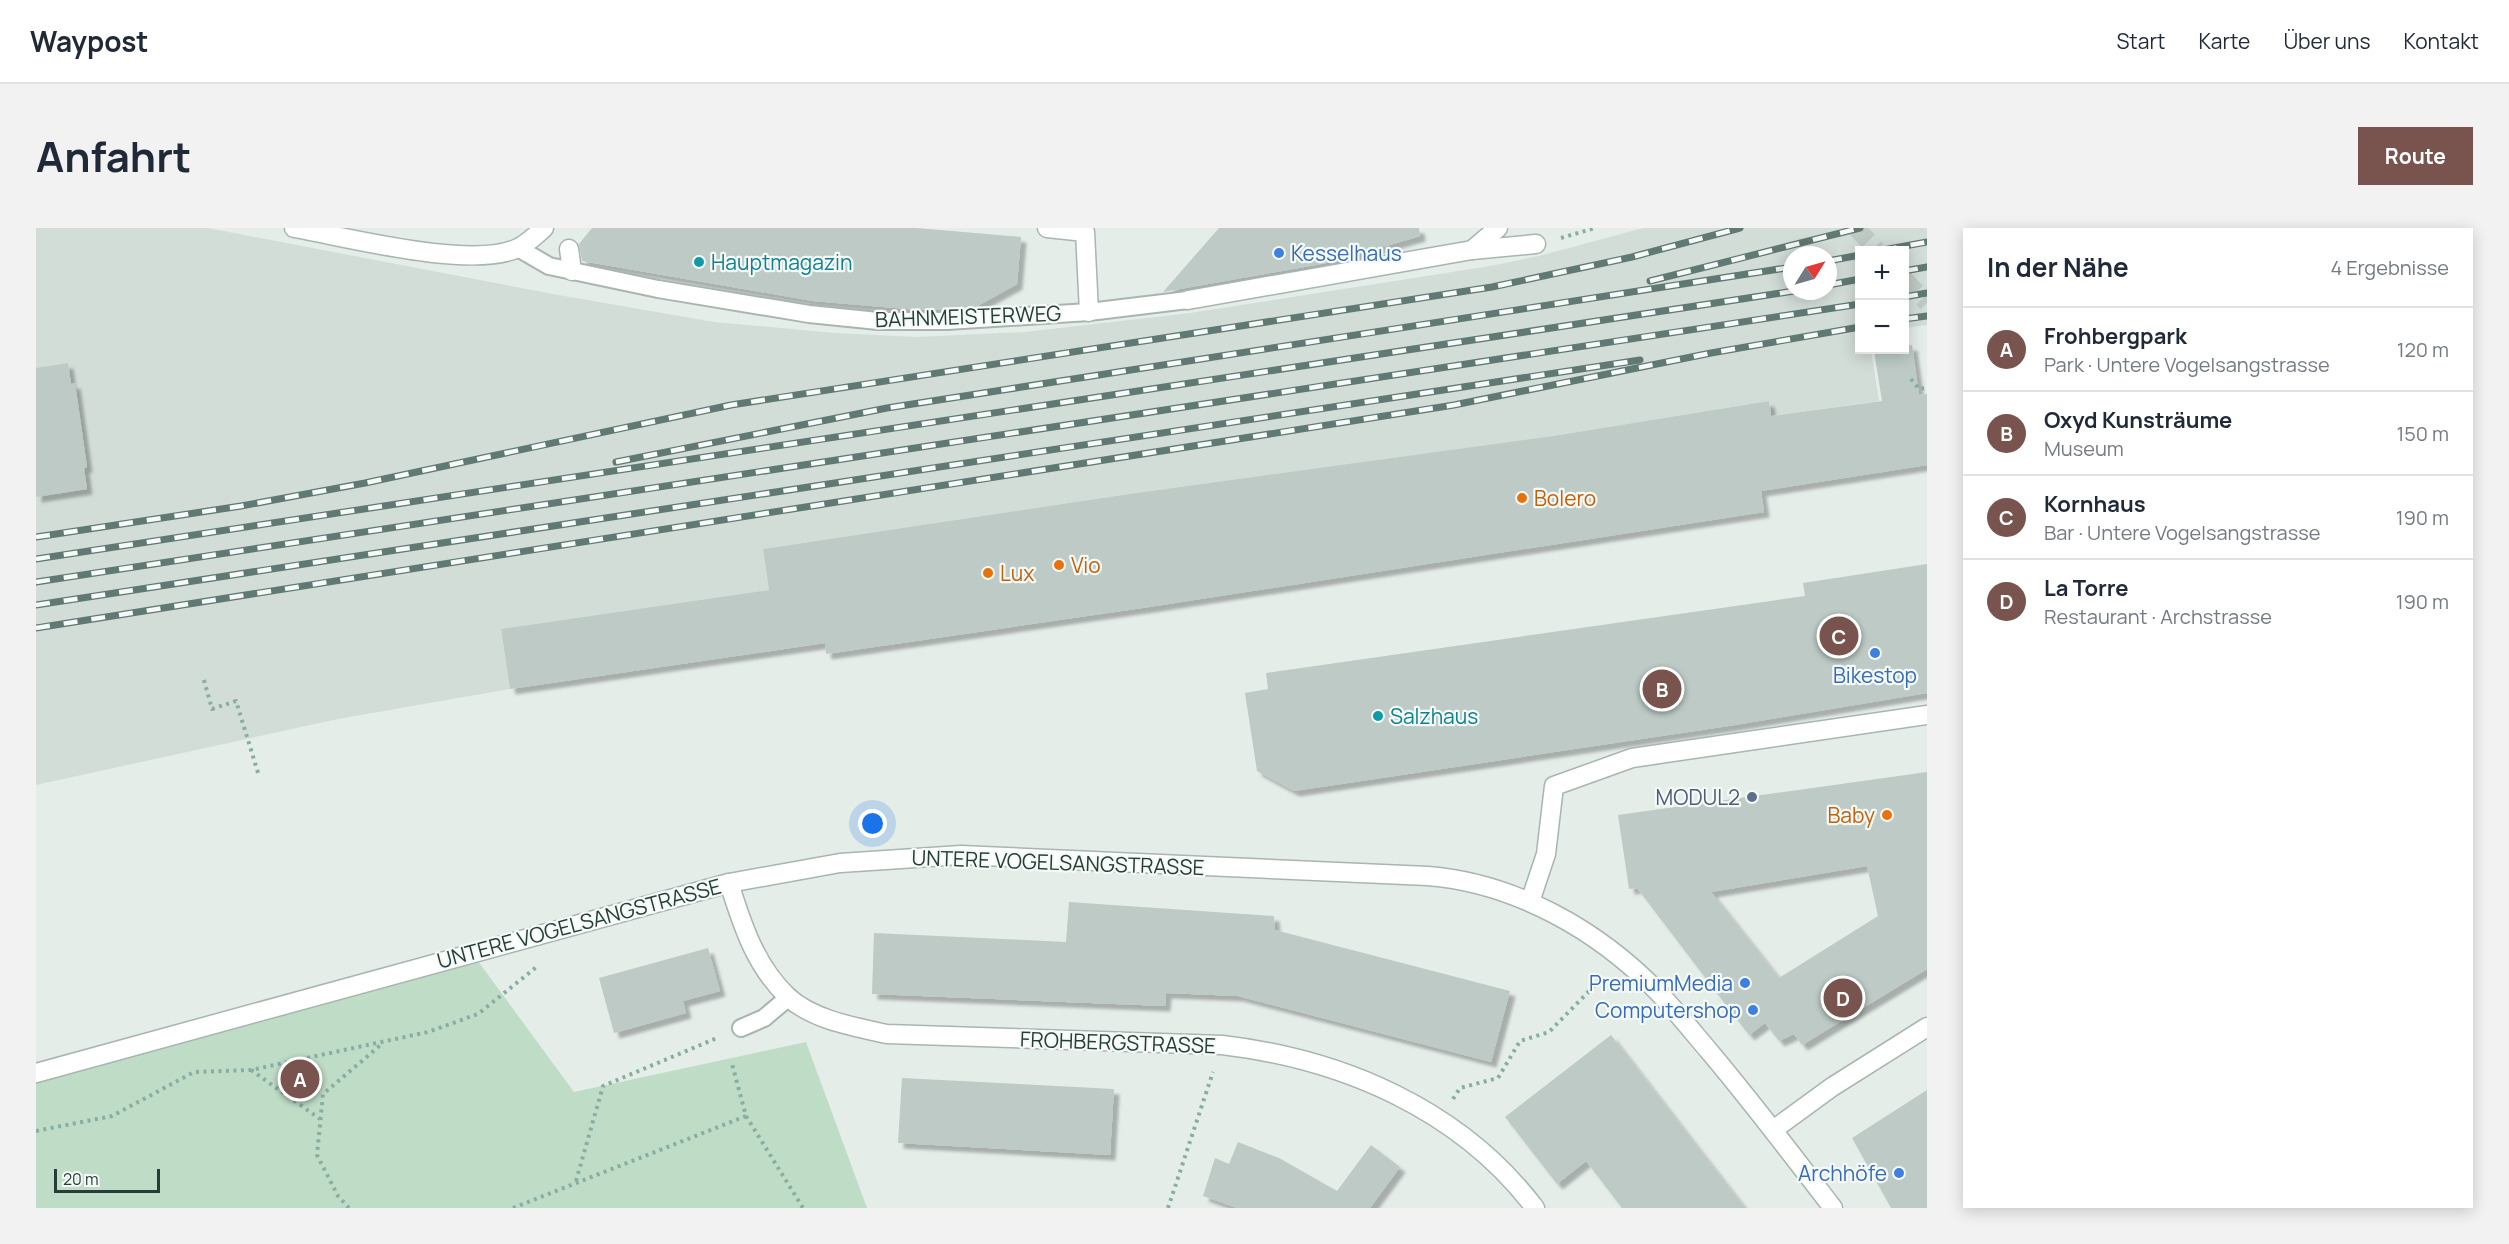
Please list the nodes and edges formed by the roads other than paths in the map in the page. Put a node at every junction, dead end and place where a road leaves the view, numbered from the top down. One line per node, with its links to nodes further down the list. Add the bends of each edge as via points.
1 (294, 228): 6 (street, via 431,253 492,255)
2 (544, 228): 6 (street)
3 (1047, 228): 11 (street, via 1085,232)
4 (1498, 228): 8 (street)
5 (1533, 239): 8 (street)
6 (518, 248): 9 (lane, BAHNMEISTERWEG, via 549,266)
7 (569, 249): 9 (street)
8 (1472, 250): 10 (street)
9 (572, 271): 11 (lane, BAHNMEISTERWEG, via 809,314 878,321)
10 (1188, 300): 11 (lane, BAHNMEISTERWEG)
11 (1089, 312)
12 (1927, 715): 14 (street, via 1632,758 1554,786 1546,854)
13 (729, 883): 14 (street, UNTERE VOGELSANGSTRASSE, via 840,863 962,855 1450,878); 15 (street, FROHBERGSTRASSE, via 758,959); 18 (street, UNTERE VOGELSANGSTRASSE)
14 (1530, 902): 19 (street, UNTERE VOGELSANGSTRASSE, via 1580,929 1632,967 1676,1012)
15 (789, 997): 17 (lane, via 764,1018); 20 (street, FROHBERGSTRASSE, via 814,1012 887,1034 1222,1045 1336,1069 1388,1089 1438,1118 1494,1161)
16 (1927, 1027): 19 (street)
17 (741, 1028)
18 (36, 1073)
19 (1773, 1130): 21 (street, UNTERE VOGELSANGSTRASSE)
20 (1535, 1208)
21 (1833, 1208)

